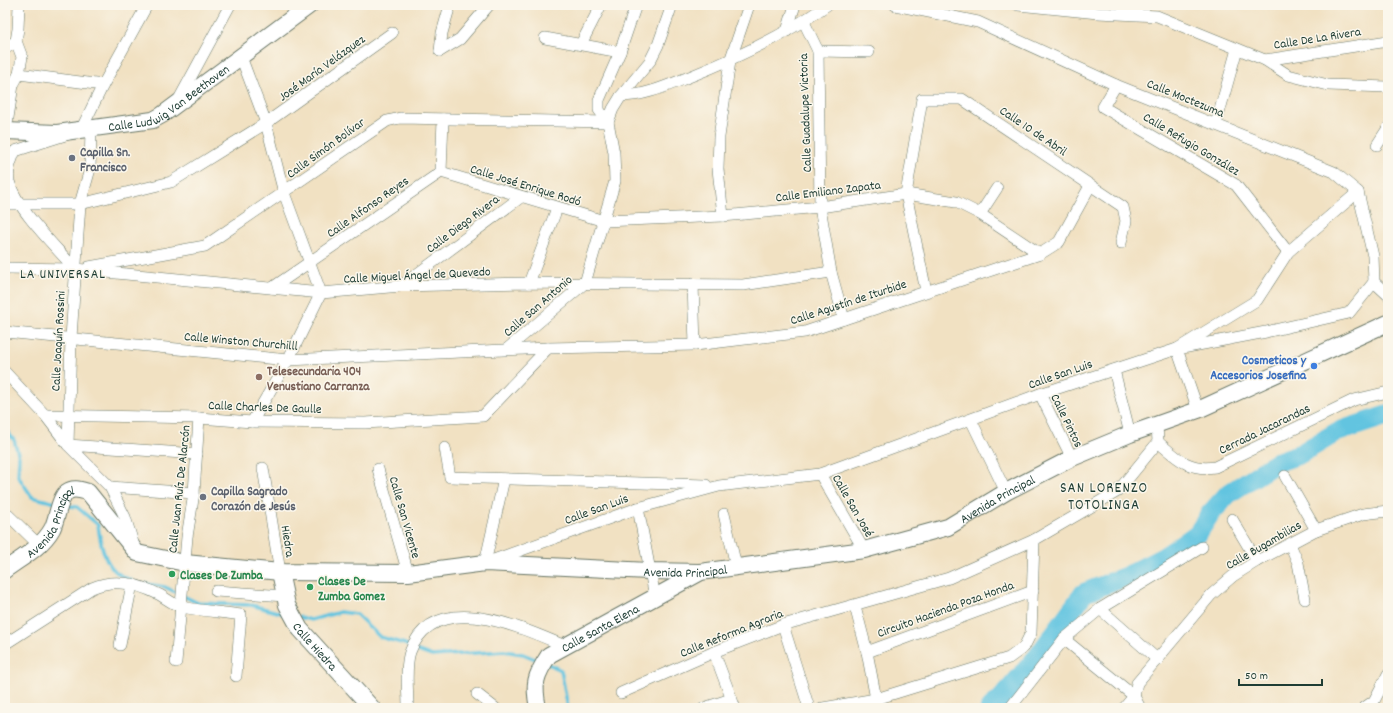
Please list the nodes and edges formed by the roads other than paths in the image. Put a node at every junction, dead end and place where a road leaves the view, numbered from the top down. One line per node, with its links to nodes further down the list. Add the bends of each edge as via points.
1 (19, 5): 19 (street)
2 (147, 5): 32 (street)
3 (230, 5): 35 (street)
4 (310, 5): 27 (street, Calle Ludwig Van Beethoven)
5 (450, 5): 6 (street, via 440,51 460,39)
6 (489, 5)
7 (601, 5): 21 (street)
8 (636, 5): 25 (street)
9 (672, 5): 34 (street, via 650,61)
10 (749, 5): 29 (street)
11 (795, 5): 16 (street)
12 (827, 5): 15 (street)
13 (1018, 5): 23 (street, Calle De La Rivera, via 1157,16)
14 (905, 6): 31 (street, Calle Moctezuma, via 978,22)
15 (804, 22): 16 (street); 24 (street, Calle Guadalupe Victoria)
16 (786, 31): 29 (street)
17 (392, 33): 38 (street, José María Velázquez)
18 (545, 38): 21 (street)
19 (16, 41): 22 (street); 30 (street, via 22,57)
20 (1388, 41): 28 (street, Calle De La Rivera)
21 (581, 44): 25 (street)
22 (5, 49)
23 (1237, 49): 28 (street, Calle De La Rivera); 39 (street)
24 (818, 51): 26 (street); 54 (street, Calle Guadalupe Victoria)
25 (620, 52): 37 (street, via 599,100 599,110)
26 (869, 52)
27 (241, 57): 35 (street, Calle Ludwig Van Beethoven); 38 (street)
28 (1265, 60): 33 (street, via 1288,75 1328,84)
29 (730, 61): 34 (street, via 638,96); 57 (street, via 719,137 718,169)
30 (19, 74): 32 (street); 42 (street, via 13,85)
31 (1116, 84): 39 (street, Calle Moctezuma); 60 (street, Calle Refugio González, via 1104,107 1236,185)
32 (103, 85): 41 (street)
33 (1388, 87)
34 (621, 96): 37 (street)
35 (176, 103): 41 (street, Calle Ludwig Van Beethoven, via 153,120)
36 (443, 119): 37 (street, Calle Simón Bolívar); 44 (street); 48 (street, Calle Simón Bolívar, via 400,118 387,121)
37 (608, 122): 58 (street, via 614,153 615,181)
38 (266, 123): 48 (street); 52 (street, José María Velázquez, via 171,182)
39 (1216, 124): 47 (street, Calle Moctezuma, via 1334,172)
40 (1388, 128): 43 (street)
41 (86, 130): 42 (street, Calle Ludwig Van Beethoven, via 57,133); 52 (street, Calle Joaquín Rossini, via 90,170); 53 (street, via 14,151 8,167 9,181)
42 (5, 131)
43 (1377, 145)
44 (441, 172): 50 (street, Calle José Enrique Rodó); 62 (street, Calle Alfonso Reyes)
45 (1090, 186): 49 (street, Calle 10 de Abril, via 962,98 922,99); 59 (street, Calle 10 de Abril, via 1123,207 1126,221); 61 (street, Calle Agustín de Iturbide, via 1059,242)
46 (997, 188): 56 (street)
47 (1358, 192): 60 (street, Calle San Luis); 66 (street, via 1373,256)
48 (284, 193): 62 (street); 64 (street, Calle Simón Bolívar, via 205,246)
49 (906, 194): 54 (street, Calle Emiliano Zapata); 56 (street, Calle Emiliano Zapata, via 956,202); 72 (street)
50 (520, 197): 55 (street, Calle José Enrique Rodó); 70 (street, Calle Diego Rivera)
51 (5, 204): 53 (street, José María Velázquez)
52 (80, 204): 53 (street, José María Velázquez); 64 (street, Calle Joaquín Rossini)
53 (20, 205): 64 (street)
54 (820, 207): 57 (street, Calle Emiliano Zapata); 65 (street, Calle Guadalupe Victoria)
55 (557, 208): 58 (street, Calle José Enrique Rodó); 68 (street)
56 (980, 214): 61 (street, Calle Emiliano Zapata)
57 (723, 216): 58 (street, Calle Emiliano Zapata)
58 (604, 221): 67 (street)
59 (1121, 243)
60 (1288, 252): 82 (street, Calle San Luis, via 1257,300)
61 (1040, 254): 72 (street, Calle Agustín de Iturbide)
62 (310, 263): 71 (street, Calle Alfonso Reyes); 73 (street)
63 (5, 268): 64 (street, Calle Miguel Ángel de Quevedo)
64 (75, 269): 71 (street, Calle Miguel Ángel de Quevedo); 78 (street, Calle Joaquín Rossini)
65 (831, 272): 69 (street, Calle Miguel Ángel de Quevedo, via 743,285); 75 (street, Calle Guadalupe Victoria)
66 (1374, 282): 74 (street); 82 (street, via 1349,313)
67 (585, 283): 68 (street, Calle Miguel Ángel de Quevedo); 69 (street, Calle Miguel Ángel de Quevedo); 81 (street, Calle San Antonio)
68 (529, 284): 70 (street, Calle Miguel Ángel de Quevedo)
69 (693, 284): 79 (street)
70 (401, 286): 73 (street, Calle Miguel Ángel de Quevedo)
71 (272, 288): 73 (street, Calle Miguel Ángel de Quevedo)
72 (926, 291): 75 (street, Calle Agustín de Iturbide)
73 (321, 293): 83 (street)
74 (1388, 295)
75 (844, 319): 79 (street, Calle Agustín de Iturbide, via 788,335)
76 (1388, 323): 88 (street, Avenida Principal)
77 (5, 332): 78 (street, Calle Winston Churchilll)
78 (71, 338): 83 (street, Calle Winston Churchilll); 90 (street, Calle Joaquín Rossini)
79 (695, 345): 80 (street, Calle Agustín de Iturbide)
80 (548, 348): 81 (street, Calle Winston Churchilll); 93 (street, Calle Charles De Gaulle, via 483,416 365,423)
81 (507, 349): 83 (street, Calle Winston Churchilll)
82 (1177, 349): 84 (street, Calle San Luis); 88 (street)
83 (288, 360): 93 (street)
84 (1114, 370): 87 (street, Calle San Luis); 95 (street)
85 (5, 372): 89 (street, Calle Joaquín Rossini)
86 (1388, 392): 96 (street, Cerrada Jacarandas, via 1354,400 1215,467 1194,468)
87 (1040, 394): 92 (street, Calle San Luis); 100 (street, Calle Pintos)
88 (1198, 410): 94 (street, Avenida Principal)
89 (45, 415): 90 (street, Calle Charles De Gaulle); 97 (street, Calle Joaquín Rossini)
90 (68, 415): 91 (street, Calle Charles De Gaulle); 97 (street, Calle Joaquín Rossini)
91 (199, 418): 93 (street, Calle Charles De Gaulle); 99 (street, Calle Juan Ruíz De Alarcón)
92 (971, 420): 103 (street, Calle San Luis); 108 (street)
93 (252, 422)
94 (1157, 425): 95 (street, Avenida Principal); 96 (street)
95 (1130, 434): 100 (street, Avenida Principal)
96 (1158, 442): 116 (street, Calle Reforma Agraria, via 1118,491)
97 (68, 444): 99 (street); 107 (street, Calle Joaquín Rossini)
98 (444, 448): 105 (street, via 450,477)
99 (197, 454): 109 (street, Calle Juan Ruíz De Alarcón)
100 (1072, 458): 108 (street, Avenida Principal)
101 (263, 468): 128 (street, Hiedra)
102 (378, 469): 129 (street, Calle San Vicente)
103 (820, 474): 106 (street, Calle San Luis); 120 (street, Calle San José)
104 (1285, 476): 115 (street)
105 (504, 478): 106 (street, Calle San Luis); 123 (street)
106 (719, 486): 110 (street, Calle San Luis)
107 (110, 487): 109 (street); 121 (street, Calle Joaquín Rossini, via 125,517)
108 (1006, 492): 120 (street, Avenida Principal, via 948,527)
109 (194, 493): 125 (street, Calle Juan Ruíz De Alarcón)
110 (638, 508): 123 (street, Calle San Luis); 127 (street)
111 (1388, 511): 115 (street, Calle Bugambilias, via 1363,514)
112 (5, 512): 118 (street)
113 (724, 514): 124 (street)
114 (1232, 519): 122 (street)
115 (1316, 530): 117 (street, Calle Bugambilias)
116 (1034, 540): 133 (street); 138 (street, Calle Reforma Agraria, via 949,578)
117 (1290, 544): 122 (street, Calle Bugambilias); 135 (street, via 1298,564)
118 (39, 545): 121 (street, Avenida Principal, via 52,530 63,497 72,490 79,490 88,492); 126 (street, Avenida Principal)
119 (1202, 547): 139 (street)
120 (864, 550): 124 (street, Avenida Principal)
121 (137, 553): 125 (street, Avenida Principal)
122 (1257, 562): 147 (street, Calle Bugambilias, via 1233,576 1211,595)
123 (485, 563): 127 (street, Avenida Principal); 129 (street, Avenida Principal)
124 (736, 566): 130 (street, Avenida Principal)
125 (185, 569): 128 (street, Avenida Principal); 137 (street, Calle Juan Ruíz De Alarcón)
126 (5, 570)
127 (649, 571): 130 (street, Avenida Principal); 134 (street)
128 (280, 572): 129 (street, Avenida Principal); 136 (street, Calle Hiedra)
129 (408, 572)
130 (700, 572): 134 (street, Calle Santa Elena)
131 (132, 584): 137 (street); 142 (street, via 114,582 92,588); 143 (street)
132 (216, 591): 136 (street)
133 (1032, 591): 146 (street, Circuito Hacienda Poza Honda); 154 (street, via 1032,633 1024,647 1009,658)
134 (655, 597): 144 (street, Calle Santa Elena)
135 (1305, 599)
136 (286, 600): 157 (street, Calle Hiedra, via 300,629)
137 (181, 603): 148 (street, Calle Juan Ruíz De Alarcón); 150 (street, via 241,615)
138 (855, 606): 140 (street, Calle Reforma Agraria); 146 (street)
139 (1100, 609): 141 (street); 147 (street)
140 (783, 625): 145 (street, Calle Reforma Agraria); 161 (street)
141 (1064, 639): 153 (street); 163 (street)
142 (5, 644)
143 (120, 645)
144 (565, 646): 156 (street, via 518,626 482,617 439,621 425,629 417,638 410,653); 159 (street, Calle Santa Elena, via 549,655 538,672 535,690)
145 (714, 652): 151 (street, Calle Reforma Agraria); 155 (street)
146 (867, 652): 154 (street)
147 (1158, 660): 153 (street, Calle Bugambilias, via 1137,683)
148 (176, 662)
149 (1388, 674): 166 (street, via 1374,701)
150 (236, 676)
151 (621, 693)
152 (477, 694): 158 (street)
153 (1134, 696): 164 (street, Calle Bugambilias); 165 (street)
154 (876, 699): 162 (street)
155 (733, 704): 160 (street)
156 (408, 707)
157 (372, 708)
158 (495, 708)
159 (538, 708)
160 (704, 708)
161 (809, 708)
162 (822, 708)
163 (1010, 708)
164 (1124, 708)
165 (1140, 708)
166 (1364, 708)

